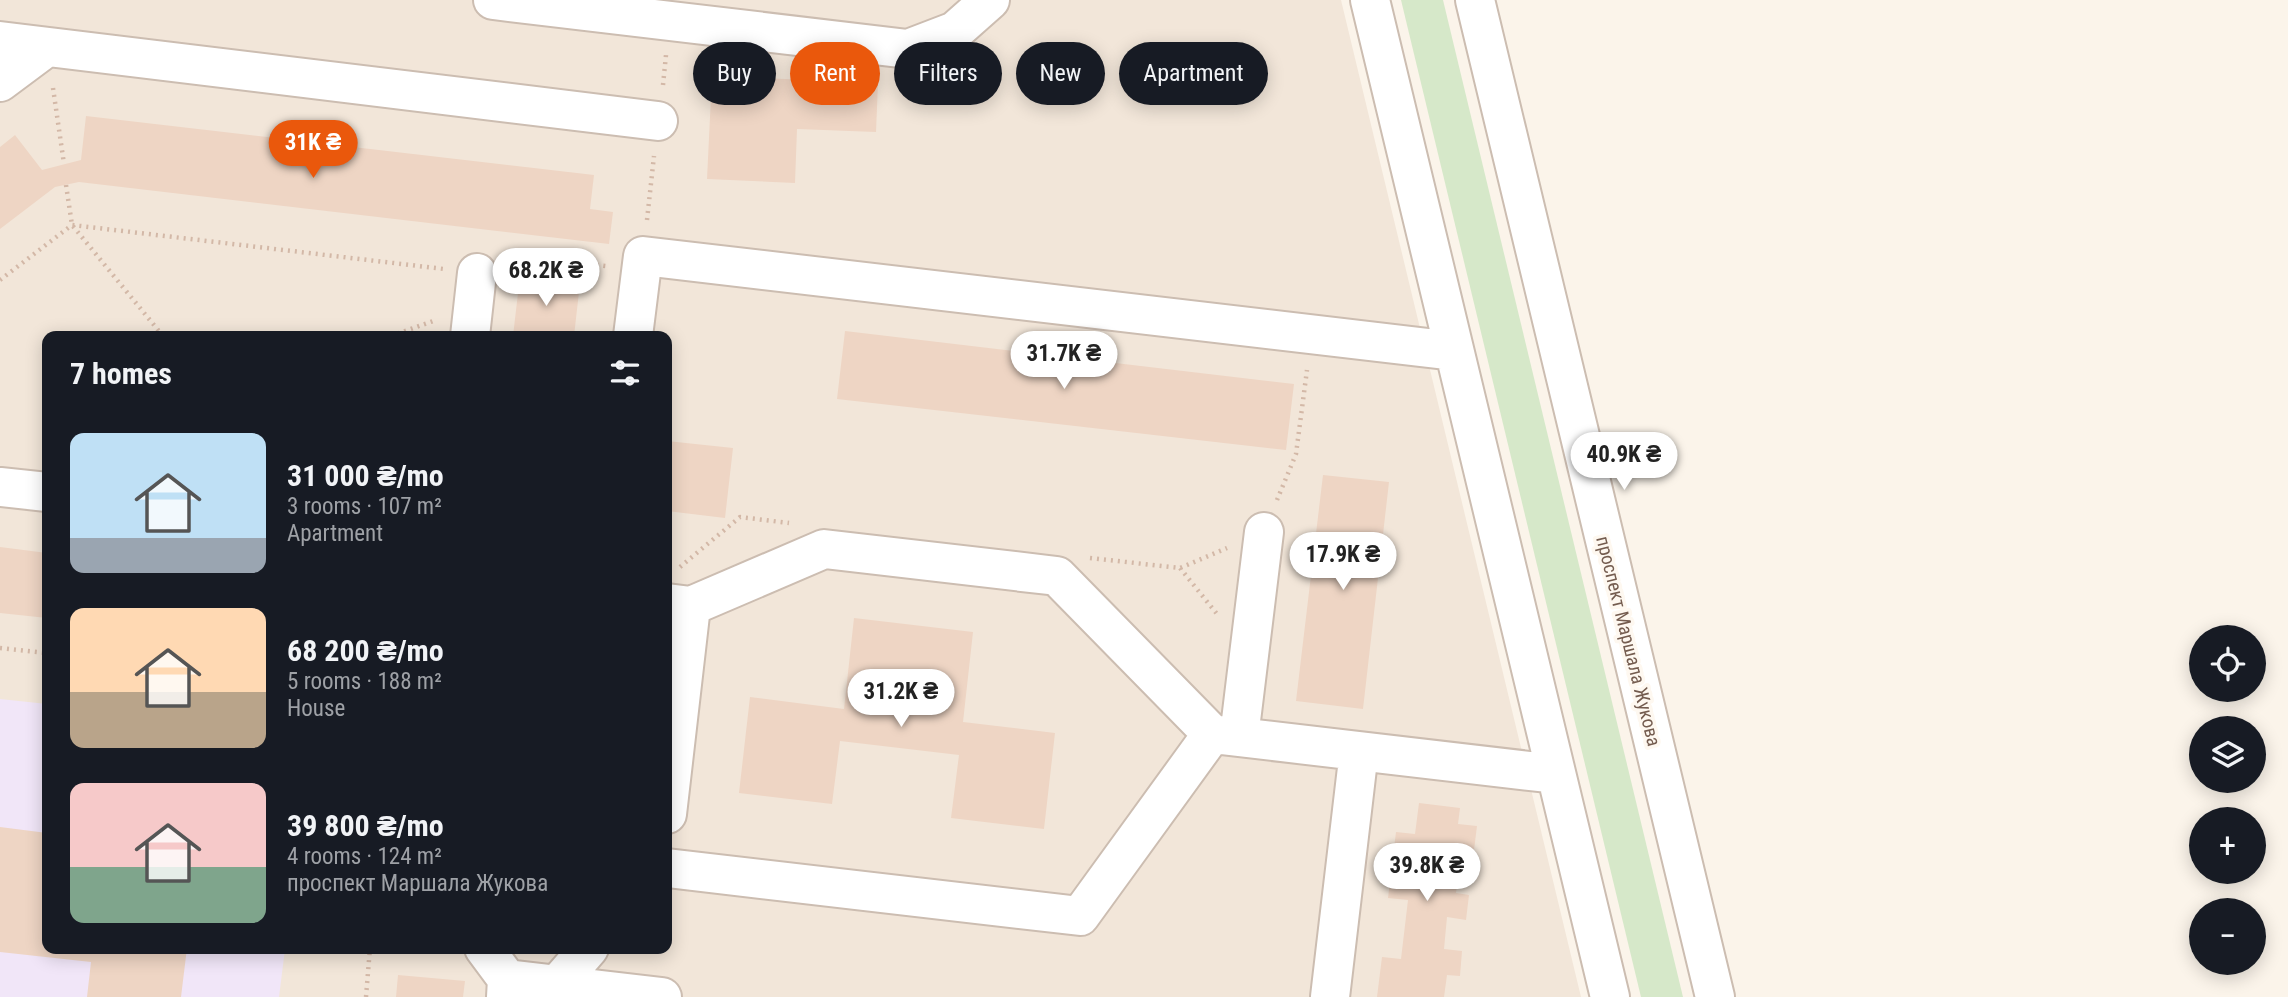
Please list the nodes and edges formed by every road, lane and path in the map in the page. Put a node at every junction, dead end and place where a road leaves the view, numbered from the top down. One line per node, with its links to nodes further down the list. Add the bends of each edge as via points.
1 (493, 0): 2 (street, via 908,49 956,31)
2 (990, 0)
3 (1370, 0): 19 (street)
4 (1475, 0): 42 (street, проспект Маршала Жукова)
5 (0, 41): 6 (street)
6 (47, 47): 7 (street); 8 (street); 9 (path)
7 (0, 82)
8 (658, 121)
9 (64, 164)
10 (66, 185): 11 (path)
11 (72, 225): 12 (path); 14 (path); 15 (path)
12 (485, 263): 13 (path); 16 (street)
13 (641, 270): 17 (street); 18 (street, via 643,256)
14 (0, 281)
15 (159, 331)
16 (471, 331)
17 (634, 331)
18 (1311, 334): 19 (street); 23 (path, via 1296,454)
19 (1454, 351): 31 (street)
20 (0, 486): 21 (street)
21 (42, 491)
22 (740, 517): 24 (path)
23 (1264, 532): 27 (street); 27 (path, via 1180,568)
24 (678, 593): 28 (street); 29 (street, via 824,549 1057,576)
25 (0, 648): 26 (path)
26 (42, 652)
27 (1249, 654): 29 (street)
28 (672, 714)
29 (1225, 736): 30 (street); 32 (street, via 1080,916)
30 (1359, 751): 31 (street); 40 (street)
31 (1556, 774): 41 (street)
32 (672, 869)
33 (370, 954): 38 (path)
34 (487, 954): 37 (street)
35 (584, 954): 36 (street)
36 (557, 985): 37 (street); 39 (street)
37 (507, 988)
38 (366, 997)
39 (662, 997)
40 (1330, 997)
41 (1610, 997)
42 (1715, 997)

